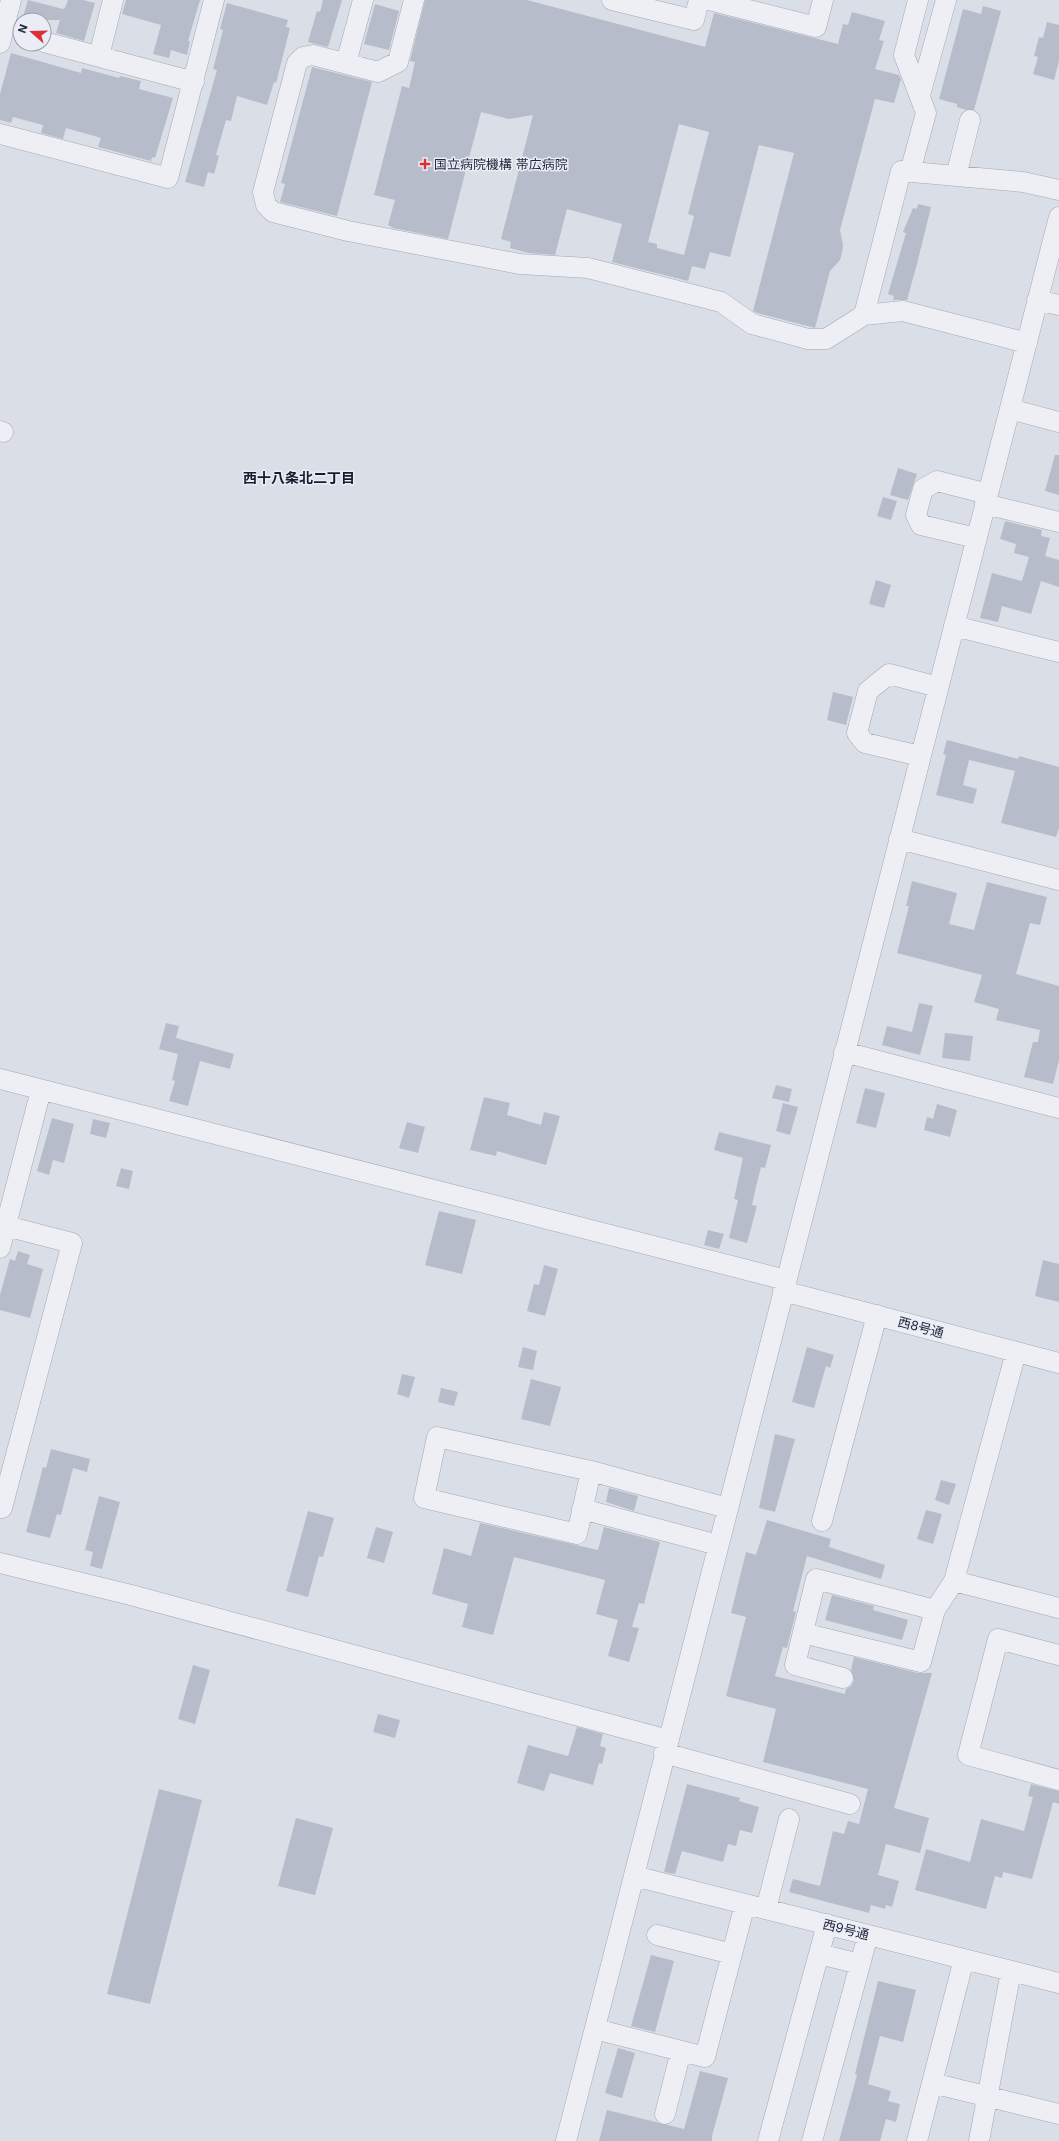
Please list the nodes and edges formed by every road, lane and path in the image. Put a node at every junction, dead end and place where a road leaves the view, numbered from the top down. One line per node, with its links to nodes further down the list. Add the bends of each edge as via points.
1 (11, 0): 12 (street)
2 (113, 0): 14 (street)
3 (214, 0): 16 (street)
4 (363, 0): 15 (street)
5 (612, 0): 6 (street, via 694,20)
6 (699, 0)
7 (709, 0): 8 (street, via 816,27)
8 (823, 0)
9 (918, 0): 17 (street, via 904,55)
10 (946, 0): 17 (street)
11 (411, 1): 15 (street, via 398,62 378,72)
12 (8, 37)
13 (52, 44): 14 (street)
14 (99, 56): 16 (street)
15 (346, 64): 26 (street, via 314,55 303,57 297,63 263,192 266,205 273,212 348,231 520,264 588,268 721,302 752,324 808,339 826,339)
16 (194, 82): 19 (street, via 168,178)
17 (920, 95): 20 (street, via 926,113)
18 (970, 120): 21 (street)
19 (0, 134)
20 (910, 172): 21 (street); 26 (street, via 902,171)
21 (956, 176): 22 (street, via 1023,182)
22 (1059, 190)
23 (1059, 217): 24 (street)
24 (1037, 300): 25 (street); 27 (street)
25 (1059, 305)
26 (864, 315): 27 (street, via 903,311)
27 (1027, 343): 28 (street)
28 (1010, 409): 29 (street); 30 (street)
29 (1059, 422)
30 (986, 499): 31 (street); 32 (street); 32 (street, via 937,481 923,488 916,515 921,525)
31 (1059, 522)
32 (976, 538): 33 (street)
33 (954, 626): 34 (street); 35 (street)
34 (1059, 652)
35 (938, 687): 36 (street); 36 (street, via 889,674 868,691 857,732 865,743)
36 (920, 756): 37 (street)
37 (899, 839): 38 (street); 39 (street)
38 (1059, 880)
39 (844, 1052): 42 (street); 45 (street)
40 (0, 1079): 41 (street, 西8号通)
41 (41, 1090): 43 (street); 45 (street, 西8号通)
42 (1059, 1108)
43 (6, 1226): 44 (street); 50 (street, via 72,1243)
44 (0, 1248)
45 (784, 1286): 46 (street, 西8号通); 51 (street)
46 (877, 1315): 47 (street, 西8号通); 53 (street)
47 (1016, 1352): 48 (street, 西8号通); 56 (street)
48 (1059, 1363)
49 (591, 1471): 51 (street); 52 (street); 52 (street, via 437,1438 424,1498 577,1534)
50 (0, 1508)
51 (727, 1508): 54 (street)
52 (582, 1509): 54 (street)
53 (822, 1521)
54 (718, 1545): 62 (street)
55 (0, 1563): 62 (street, via 131,1595)
56 (954, 1582): 57 (street); 58 (street)
57 (1059, 1608)
58 (935, 1610): 59 (street, via 921,1662); 59 (street, via 816,1579)
59 (803, 1633): 61 (street, via 795,1665)
60 (1059, 1655): 63 (street, via 998,1639 968,1755)
61 (844, 1678)
62 (666, 1747): 64 (street); 66 (street)
63 (1059, 1780)
64 (850, 1804)
65 (789, 1819): 68 (street)
66 (634, 1876): 67 (street, 西9号通); 78 (street)
67 (745, 1904): 68 (street, 西9号通); 72 (street)
68 (766, 1909): 69 (street, 西9号通)
69 (827, 1924): 71 (street, 西9号通); 73 (street)
70 (657, 1935): 72 (street)
71 (868, 1935): 74 (street, 西9号通); 75 (street)
72 (732, 1954): 79 (street, via 705,2057)
73 (819, 1954): 75 (street); 85 (street)
74 (964, 1959): 76 (street, 西9号通); 80 (street)
75 (860, 1964): 86 (street)
76 (1011, 1971): 77 (street, 西9号通); 81 (street)
77 (1059, 1983)
78 (595, 2029): 79 (street); 84 (street)
79 (681, 2051): 82 (street)
80 (932, 2083): 81 (street); 87 (street)
81 (989, 2097): 83 (street); 88 (street)
82 (665, 2114)
83 (1059, 2114)
84 (566, 2141)
85 (768, 2141)
86 (812, 2141)
87 (917, 2141)
88 (979, 2141)

